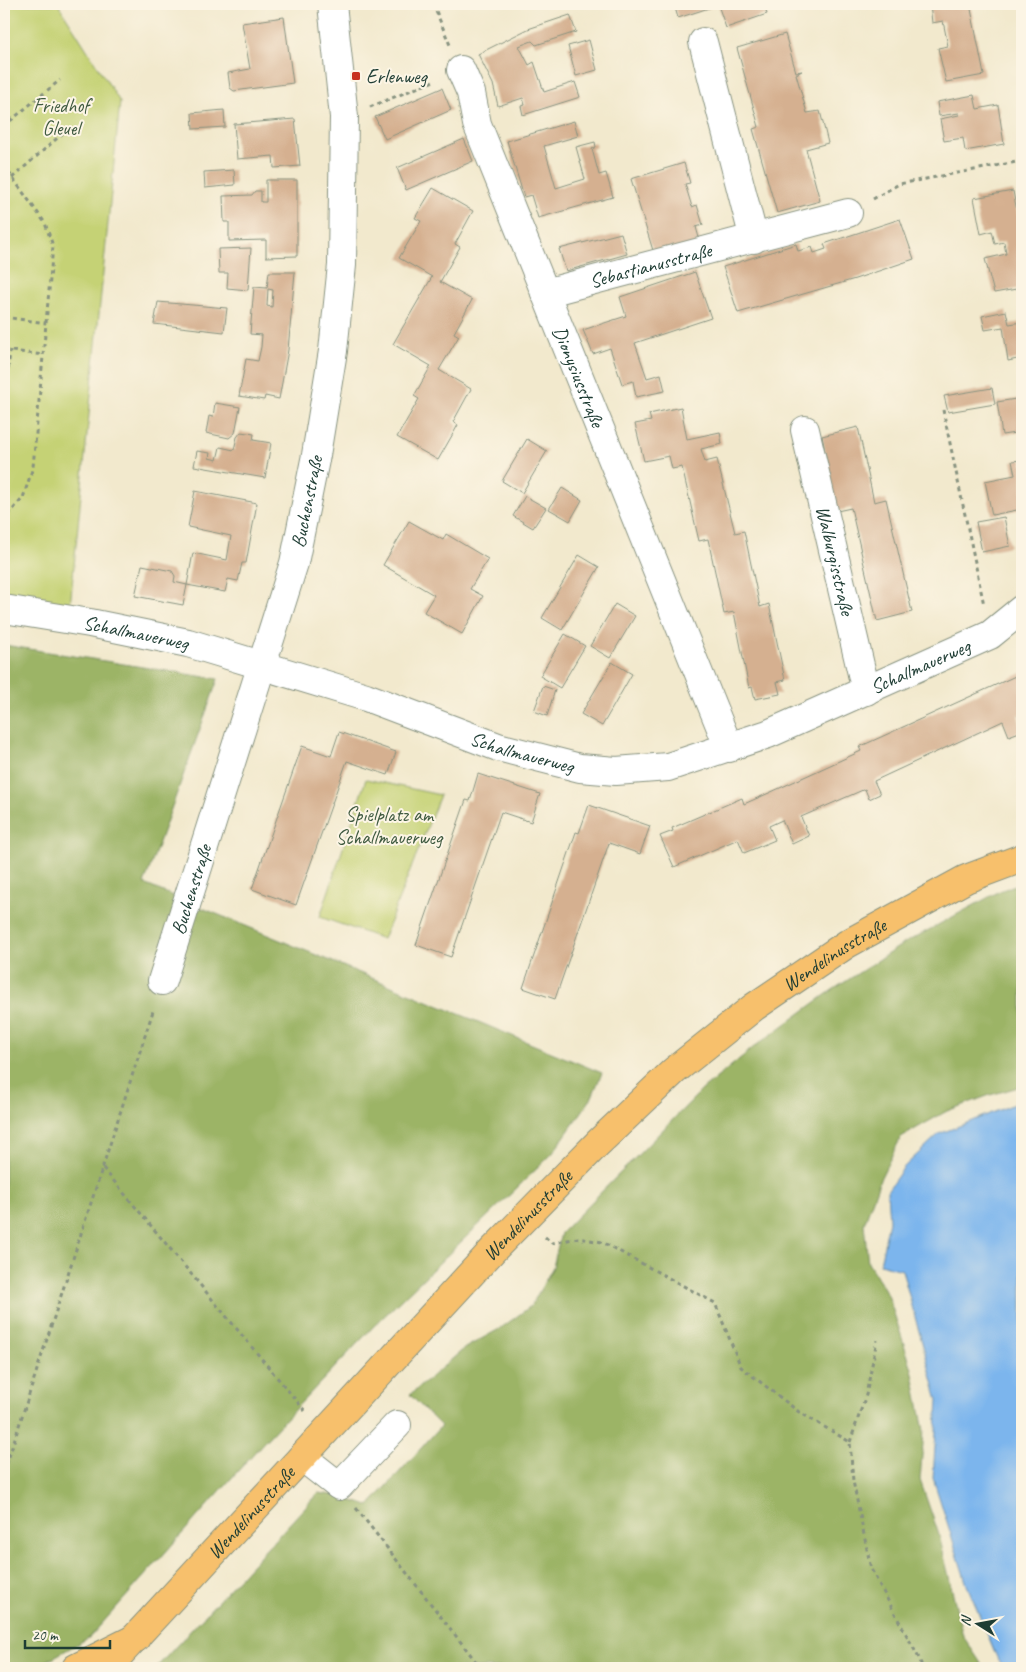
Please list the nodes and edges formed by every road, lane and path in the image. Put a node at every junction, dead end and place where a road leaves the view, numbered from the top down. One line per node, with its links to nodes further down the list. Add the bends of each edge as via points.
1 (332, 4): 6 (street, Buchenstraße)
2 (433, 4): 4 (path)
3 (703, 42): 13 (street)
4 (460, 70): 6 (path); 14 (street, Dionysiusstraße, via 471,93 477,124)
5 (60, 80): 7 (path)
6 (344, 117): 27 (street, Buchenstraße, via 342,265 331,361 294,563)
7 (4, 126)
8 (70, 126): 11 (path)
9 (1022, 161): 12 (path, via 899,184)
10 (4, 166): 11 (path)
11 (12, 178): 16 (path, via 45,223 53,246)
12 (848, 213): 13 (street, Sebastianusstraße)
13 (754, 239): 14 (street, Sebastianusstraße)
14 (546, 293): 29 (street, Dionysiusstraße)
15 (4, 317): 16 (path)
16 (46, 323): 19 (path)
17 (4, 350): 18 (path)
18 (10, 350): 19 (path); 21 (path)
19 (43, 355): 23 (path, via 33,466 23,498)
20 (943, 410): 26 (path)
21 (4, 417)
22 (805, 430): 28 (street, Walburgisstraße)
23 (4, 516)
24 (4, 609): 27 (street, Schallmauerweg, via 188,643)
25 (1022, 610): 26 (street, Schallmauerweg)
26 (990, 635): 28 (street, Schallmauerweg)
27 (263, 666): 29 (street, Schallmauerweg, via 366,697 498,747 580,768 616,771 668,767); 31 (street, Buchenstraße)
28 (866, 691): 29 (street, Schallmauerweg)
29 (729, 748)
30 (1022, 858): 40 (main road, Wendelinusstraße, via 966,879 848,944 754,1007 674,1071 493,1250)
31 (162, 981): 32 (path)
32 (102, 1168): 37 (path); 41 (path)
33 (552, 1229): 34 (path)
34 (544, 1236): 35 (path); 39 (path, via 552,1243 578,1238 602,1242 715,1303 741,1367 799,1412)
35 (538, 1243)
36 (877, 1340): 39 (path, via 866,1395)
37 (308, 1415)
38 (397, 1425): 42 (street)
39 (850, 1442): 47 (path, via 853,1481 871,1569)
40 (302, 1457): 42 (street); 43 (main road, Wendelinusstraße)
41 (4, 1472)
42 (339, 1486): 46 (path)
43 (136, 1638): 44 (main road); 45 (main road, Wendelinusstraße)
44 (76, 1668)
45 (107, 1668)
46 (481, 1668)
47 (922, 1668)

